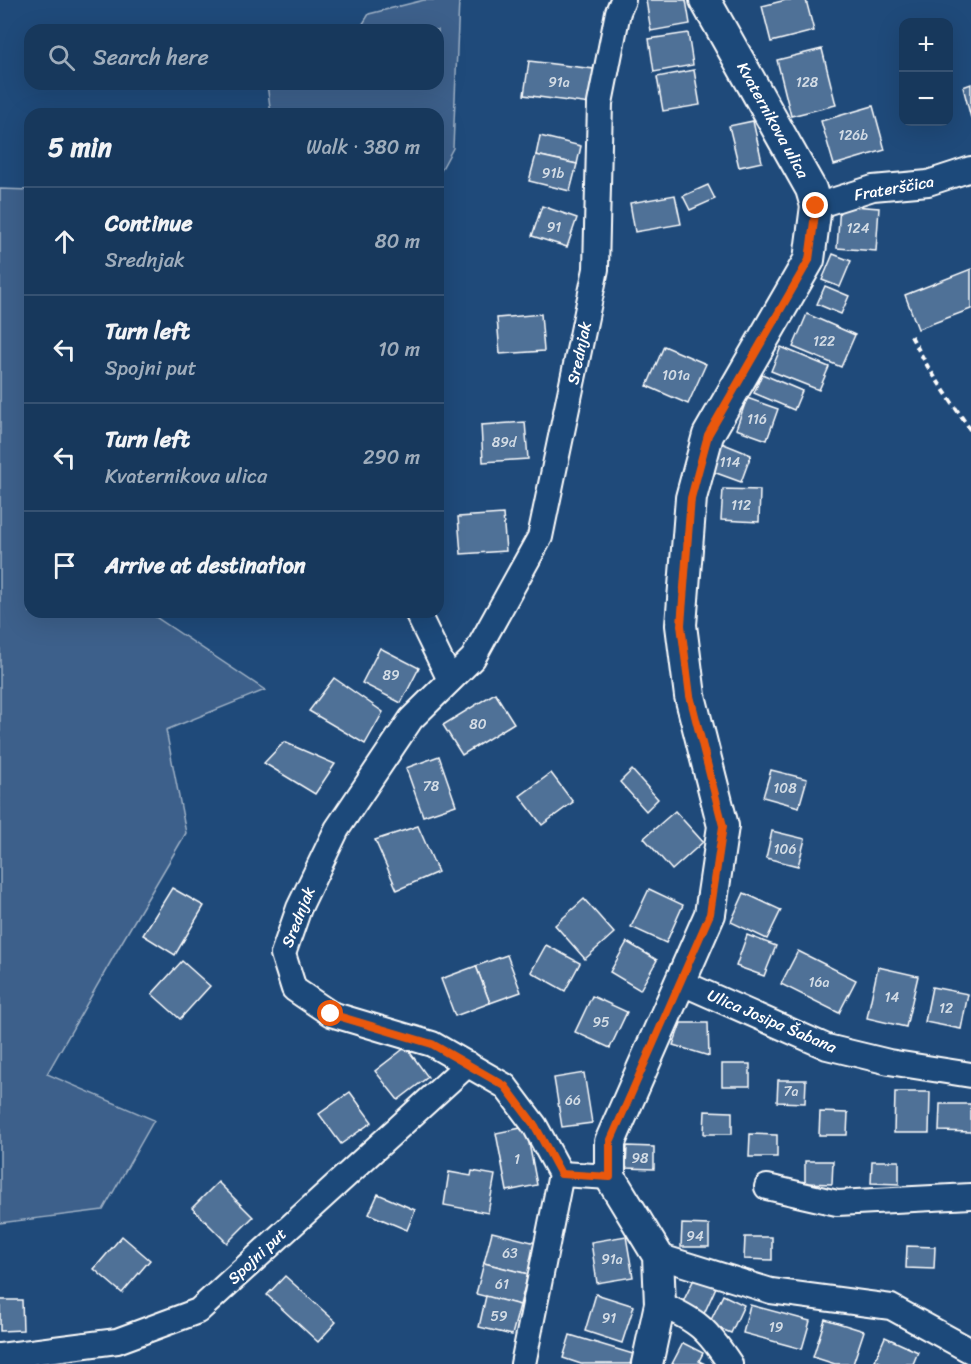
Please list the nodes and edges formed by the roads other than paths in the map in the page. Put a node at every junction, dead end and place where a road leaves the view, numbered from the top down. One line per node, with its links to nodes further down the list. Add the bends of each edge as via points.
1 (623, 0): 6 (street, Srednjak, via 600,103 596,270 540,537 473,658)
2 (705, 0): 4 (street, Kvaternikova ulica, via 811,189)
3 (971, 169): 4 (street, Fraterščica, via 928,183 873,188)
4 (816, 206): 7 (street, Kvaternikova ulica, via 809,260 708,435 691,498 681,625 690,696 723,826 710,914)
5 (420, 618): 6 (street)
6 (450, 680): 8 (street, Srednjak, via 411,719 337,830 299,908 283,954 294,988 331,1014 432,1044)
7 (680, 982): 9 (street, Ulica Josipa Šabana, via 827,1047); 11 (street, Kvaternikova ulica, via 610,1142)
8 (468, 1064): 10 (street, Srednjak, via 505,1086 535,1126); 17 (street, Spojni put, via 198,1311 117,1341)
9 (971, 1075)
10 (561, 1174): 11 (street); 18 (street)
11 (610, 1177): 14 (street)
12 (768, 1187): 13 (street, via 837,1203)
13 (971, 1196)
14 (658, 1256): 15 (street); 16 (street, via 771,1291 891,1307)
15 (660, 1304): 19 (street); 20 (street, via 690,1317 713,1337)
16 (971, 1351)
17 (0, 1356)
18 (523, 1364)
19 (647, 1364)
20 (730, 1364)

